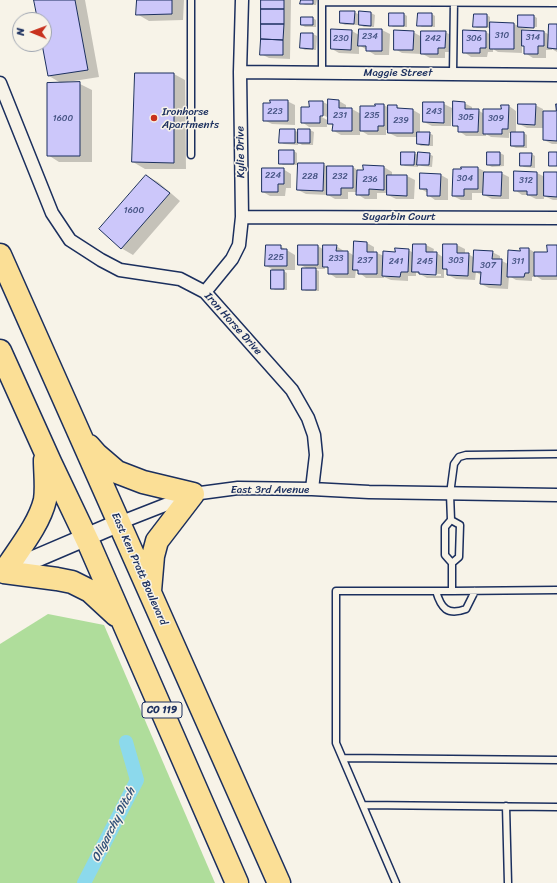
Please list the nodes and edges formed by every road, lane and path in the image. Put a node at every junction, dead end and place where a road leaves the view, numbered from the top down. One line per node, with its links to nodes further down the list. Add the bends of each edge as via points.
1 (191, 0): 11 (lane)
2 (242, 0): 6 (street, Kylie Drive)
3 (322, 1): 4 (lane); 7 (lane)
4 (454, 1): 5 (lane); 8 (lane)
5 (557, 3)
6 (240, 72): 7 (street, Maggie Street); 12 (street, Kylie Drive)
7 (322, 72): 8 (street, Maggie Street)
8 (453, 74): 9 (street, Maggie Street)
9 (557, 75)
10 (0, 83): 15 (street, Iron Horse Drive, via 52,213 70,240 120,270 180,279)
11 (191, 155)
12 (242, 217): 13 (street, Sugarbin Court); 15 (street, Kylie Drive, via 239,245 232,259)
13 (557, 218)
14 (0, 255): 17 (highway, East Ken Pratt Boulevard / CO 119)
15 (205, 292): 20 (street, Iron Horse Drive, via 292,390 308,418 314,435 316,455)
16 (0, 351): 18 (highway, CO 119)
17 (79, 432): 21 (highway, via 96,454 117,472 143,482); 25 (highway, East Ken Pratt Boulevard / CO 119)
18 (44, 448): 26 (highway, CO 119); 28 (highway, via 45,499 40,515)
19 (557, 454): 22 (lane, via 459,457 454,464)
20 (312, 489): 21 (street, East 3rd Avenue, via 238,488); 22 (street, East 3rd Avenue)
21 (193, 494): 25 (street, East 3rd Avenue); 33 (highway, via 157,541)
22 (450, 494): 23 (street, East 3rd Avenue); 24 (lane)
23 (557, 495)
24 (451, 520): 27 (lane, via 445,526 445,556); 27 (lane, via 460,525 459,557)
25 (119, 523): 26 (main road, East 3rd Avenue); 33 (highway, East Ken Pratt Boulevard / CO 119)
26 (85, 537): 28 (main road, East 3rd Avenue); 34 (highway, CO 119)
27 (452, 563): 31 (lane)
28 (2, 573): 34 (highway, via 72,582 90,591)
29 (557, 590): 32 (lane)
30 (436, 591): 31 (lane); 32 (lane, via 443,608 448,611 466,609); 35 (lane, via 336,591 336,743)
31 (452, 591): 32 (lane)
32 (475, 591)
33 (150, 593): 41 (highway, East Ken Pratt Boulevard / CO 119)
34 (123, 622): 40 (highway, CO 119)
35 (343, 758): 36 (lane); 37 (lane)
36 (557, 760)
37 (363, 805): 38 (lane); 42 (lane)
38 (506, 806): 39 (lane); 43 (lane)
39 (557, 806)
40 (237, 883)
41 (279, 883)
42 (396, 883)
43 (508, 883)

